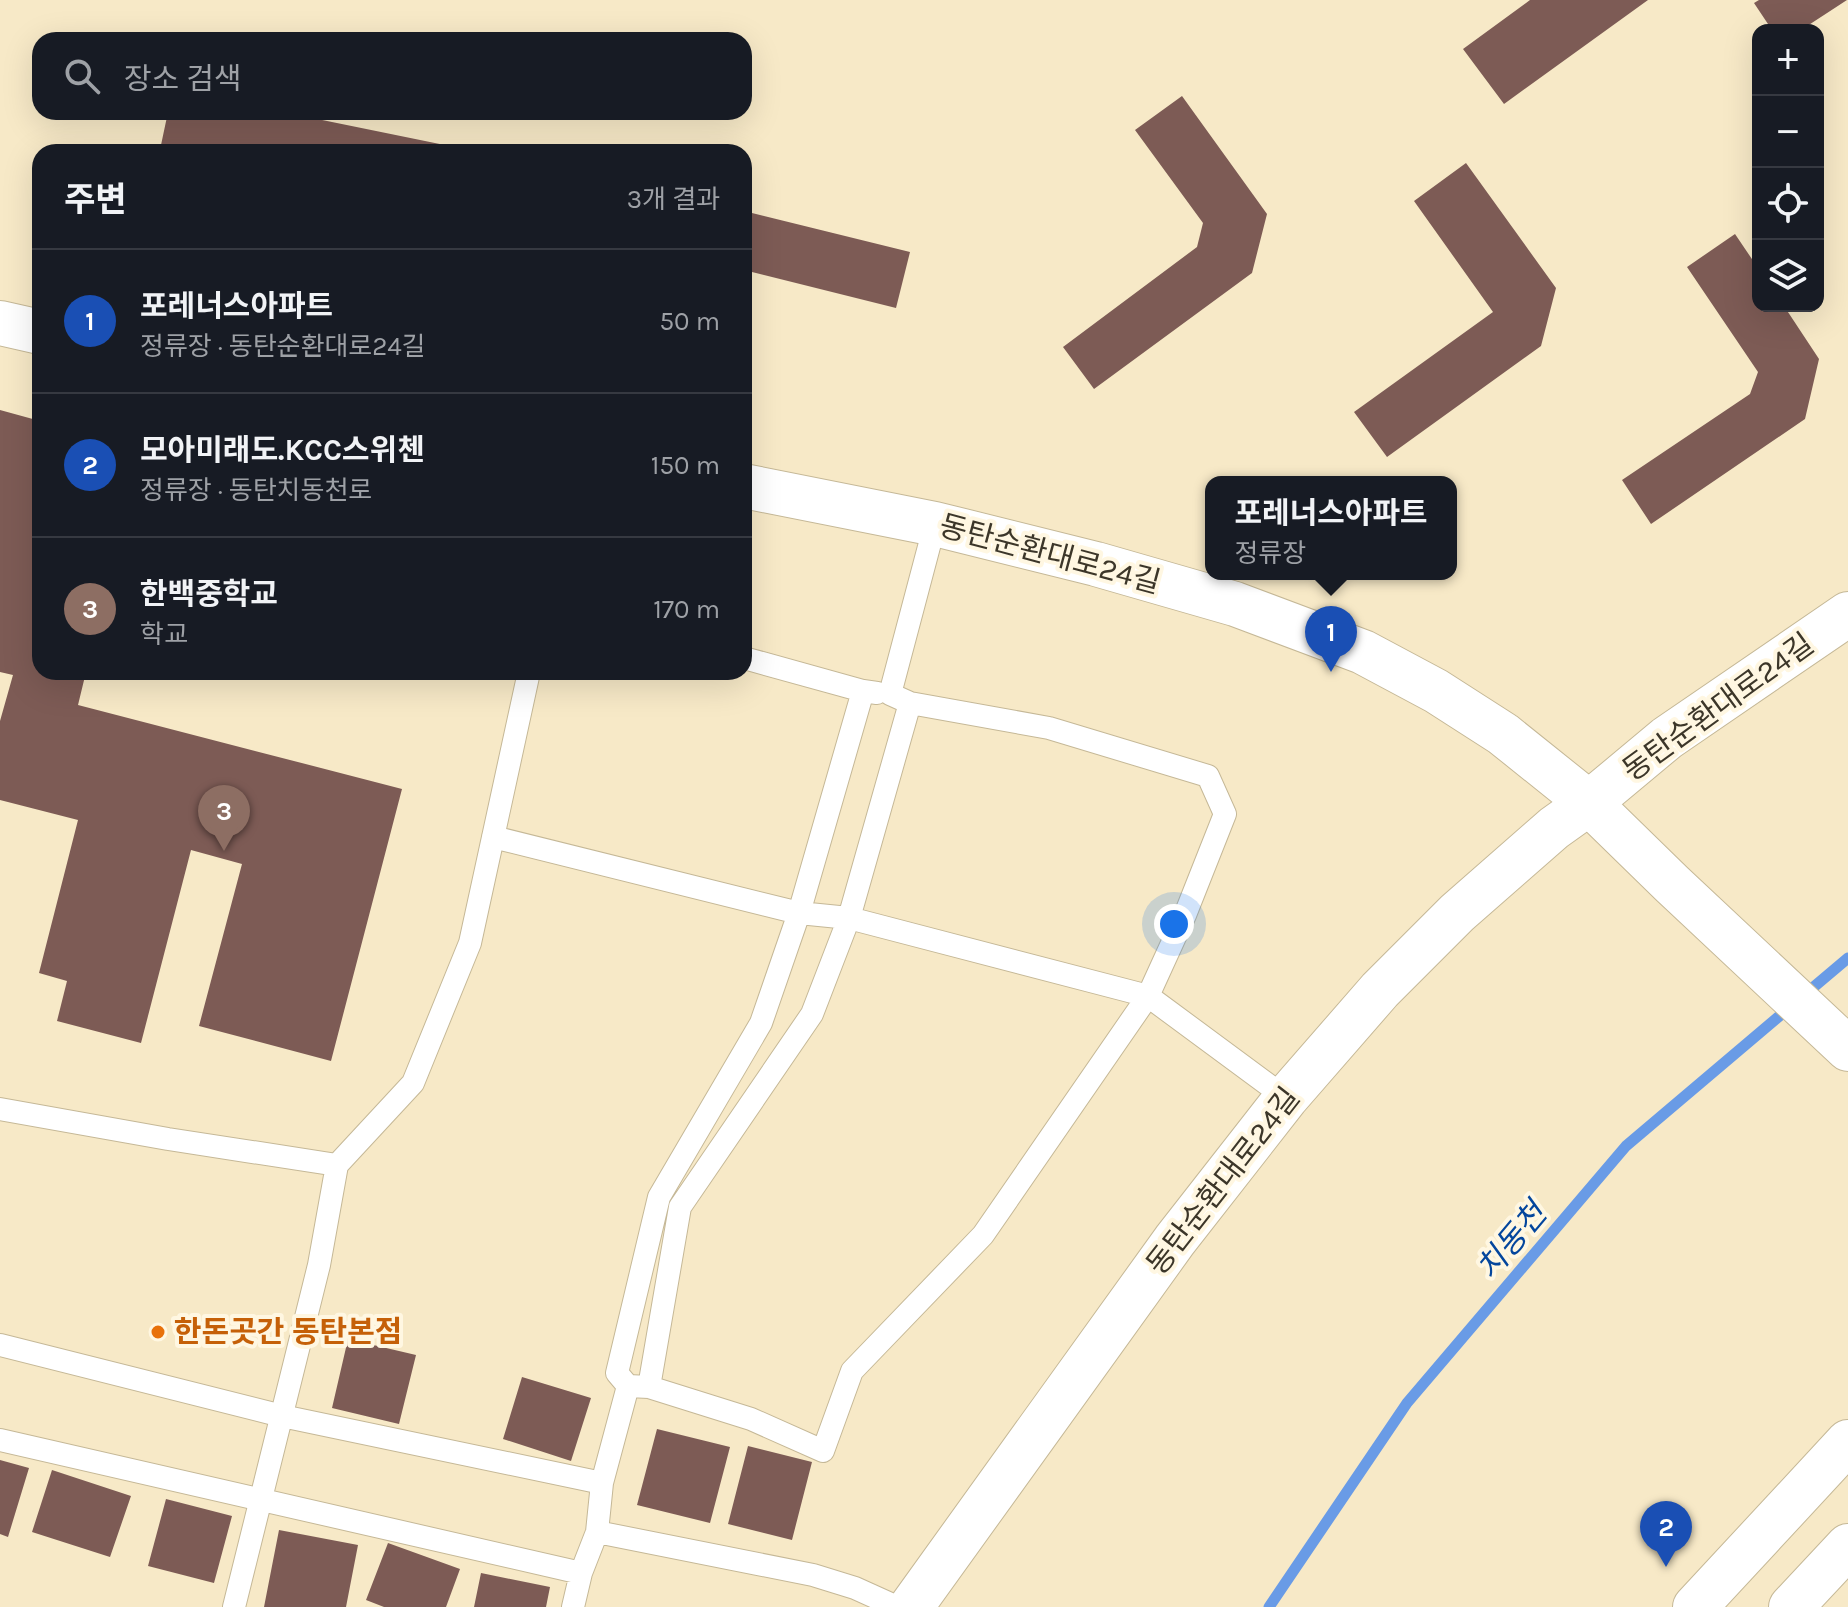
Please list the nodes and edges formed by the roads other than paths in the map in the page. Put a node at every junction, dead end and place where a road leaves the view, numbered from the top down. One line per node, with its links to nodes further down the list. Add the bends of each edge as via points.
1 (0, 323): 2 (street)
2 (32, 330)
3 (752, 488): 4 (street, 동탄순환대로24길)
4 (935, 524): 9 (lane); 10 (street, 동탄순환대로24길, via 1235,604 1363,652 1503,734)
5 (1848, 614): 10 (street, 동탄순환대로24길, via 1667,738)
6 (752, 660): 8 (lane)
7 (527, 680): 11 (lane)
8 (863, 691): 9 (lane); 12 (lane)
9 (900, 698): 13 (lane); 14 (lane, via 1049,728 1208,776 1225,814)
10 (1589, 803): 15 (street, 동탄순환대로24길); 16 (street, 동탄순환대로24길, via 1457,913 1380,990)
11 (493, 837): 12 (lane); 18 (lane, via 470,943 413,1083)
12 (799, 913): 13 (lane); 20 (lane, via 761,1023 659,1197 617,1373)
13 (849, 918): 14 (lane); 20 (lane, via 812,1014 680,1207)
14 (1148, 996): 16 (lane); 20 (lane, via 983,1235 852,1371 823,1451 751,1419)
15 (1848, 1049)
16 (1286, 1098): 32 (street, 동탄순환대로24길, via 1175,1240)
17 (0, 1109): 18 (lane)
18 (337, 1165): 21 (lane)
19 (0, 1345): 21 (lane)
20 (639, 1386): 24 (lane)
21 (282, 1416): 24 (lane); 25 (lane)
22 (0, 1440): 25 (lane)
23 (1848, 1442): 33 (street)
24 (602, 1483): 26 (lane)
25 (261, 1499): 28 (lane); 29 (lane)
26 (597, 1532): 28 (lane); 31 (lane, via 813,1575)
27 (1848, 1546): 34 (street)
28 (581, 1573): 30 (lane)
29 (234, 1607)
30 (573, 1607)
31 (897, 1607)
32 (911, 1607)
33 (1695, 1607)
34 (1791, 1607)

